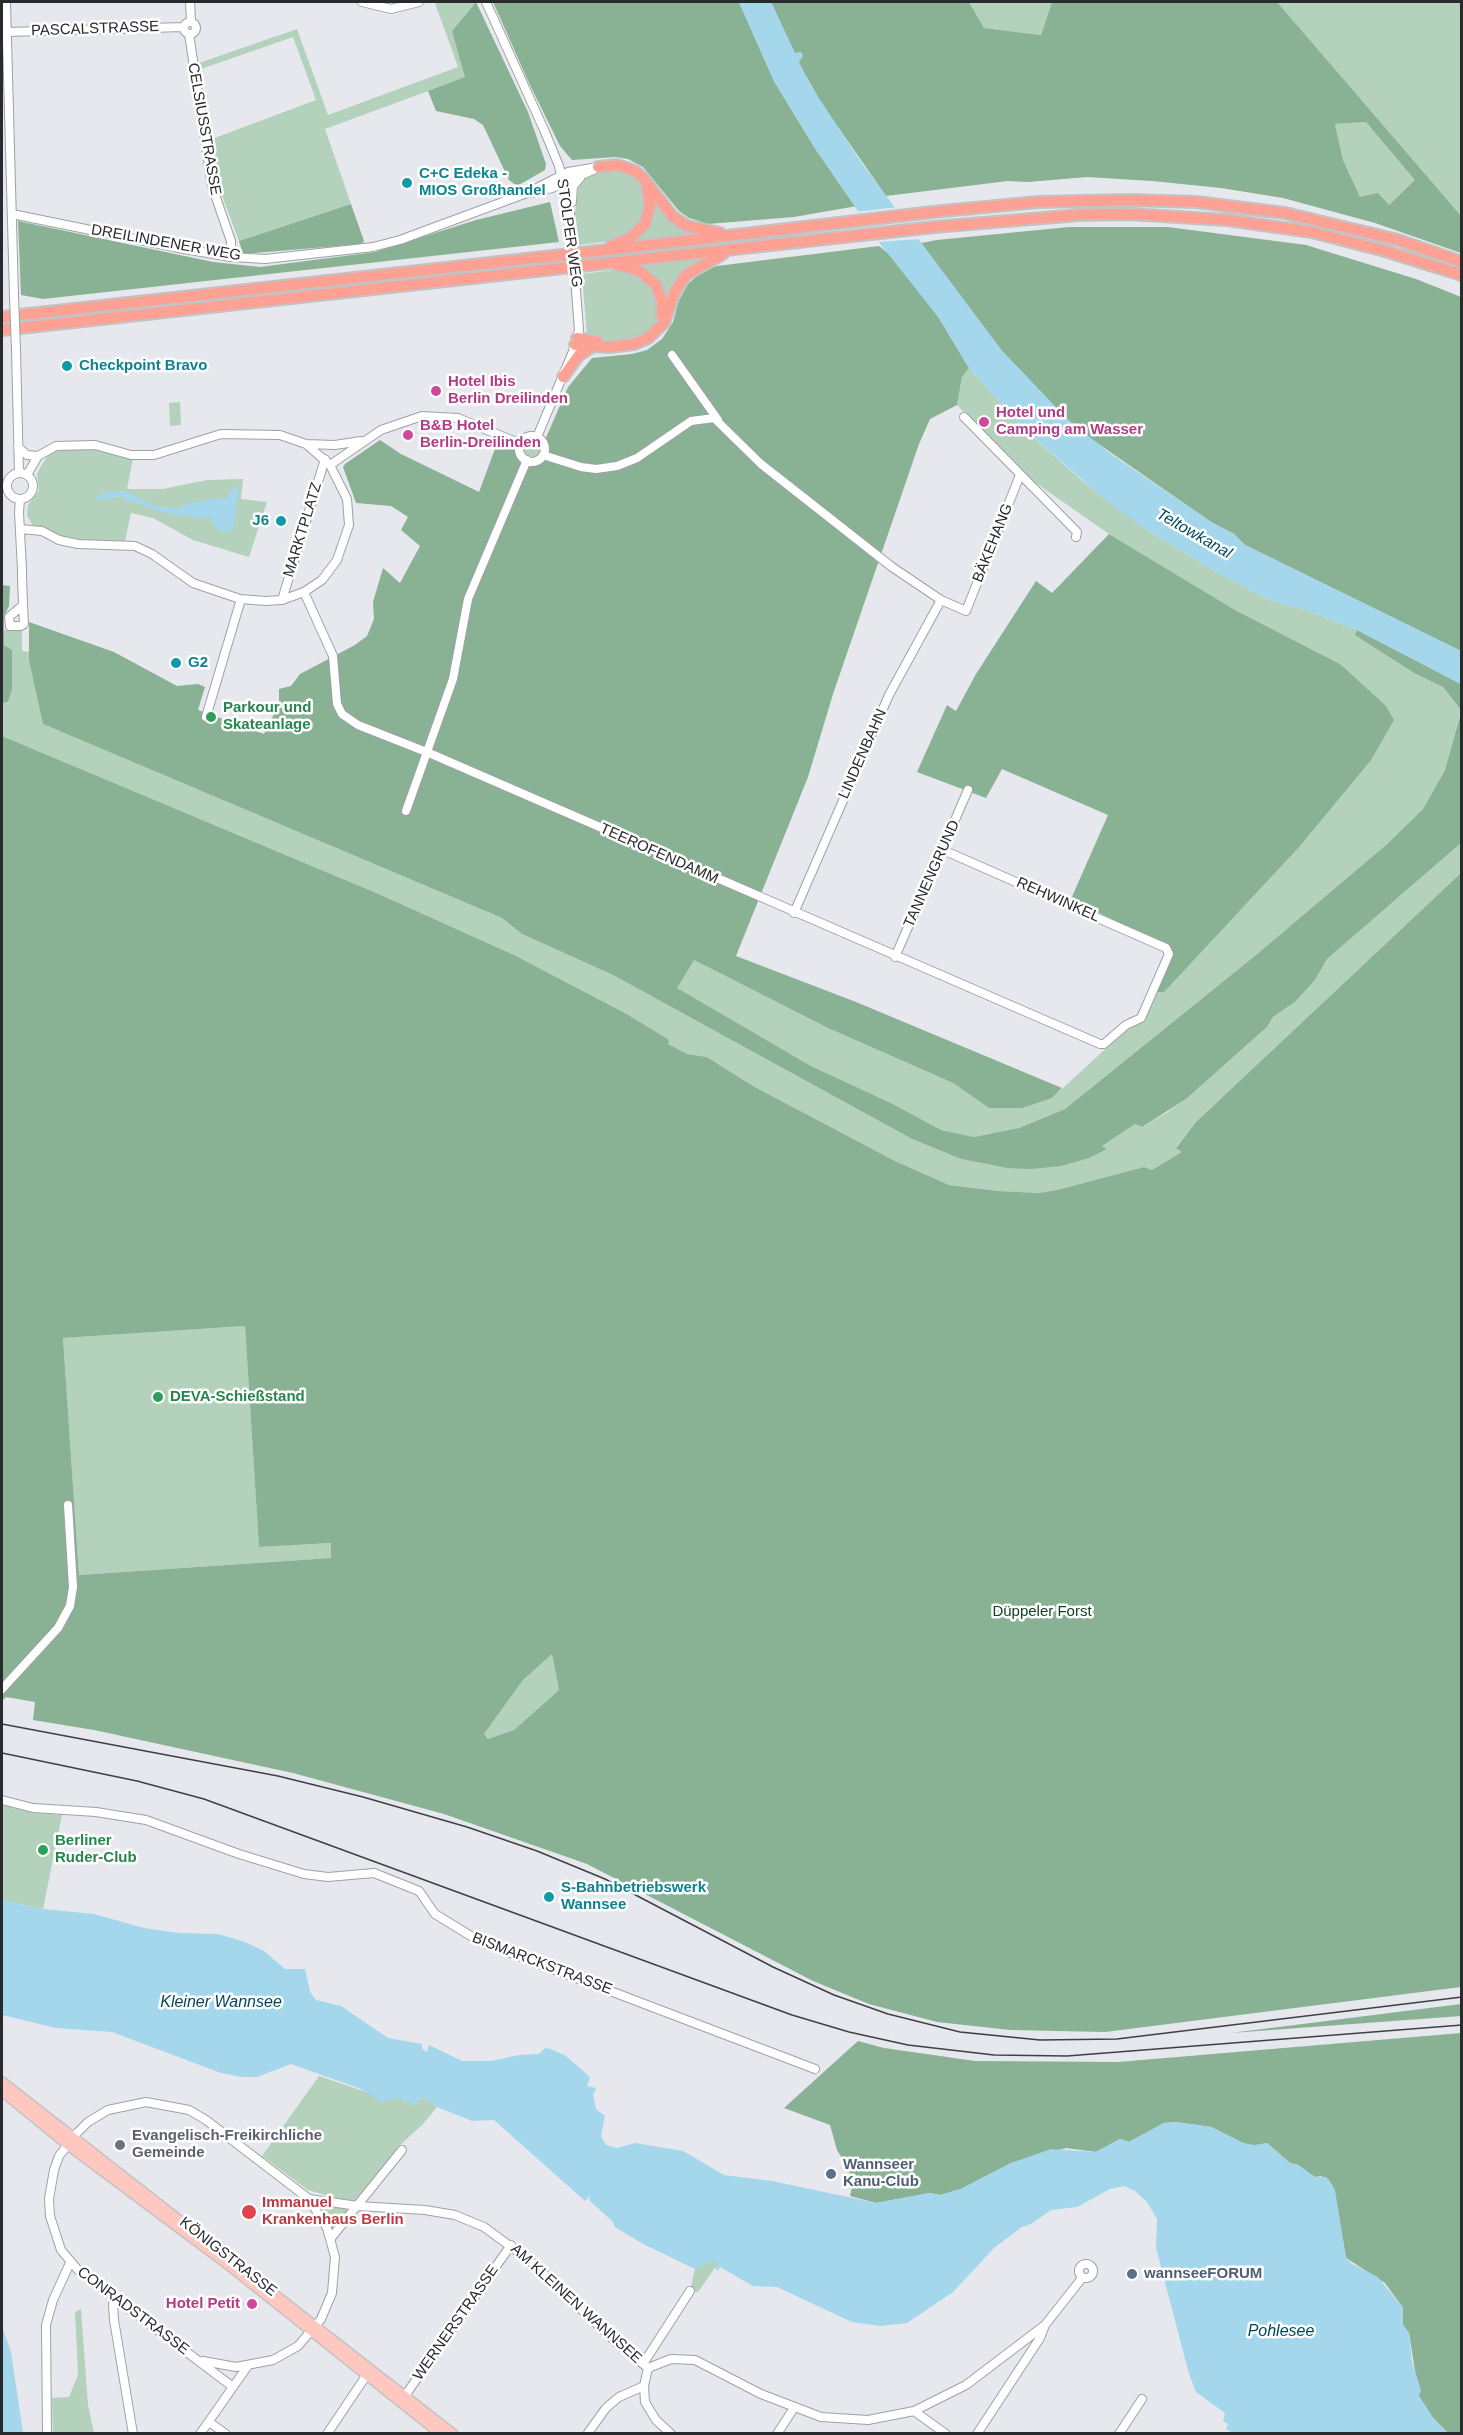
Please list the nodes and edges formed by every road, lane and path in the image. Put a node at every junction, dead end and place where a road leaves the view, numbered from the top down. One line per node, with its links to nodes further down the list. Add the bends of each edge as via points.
1 (6, 2): 7 (street)
2 (190, 2): 6 (street, CELSIUSSTRASSE)
3 (362, 2): 4 (street, via 392,9)
4 (419, 2)
5 (486, 2): 11 (street, STOLPER WEG)
6 (188, 28): 7 (street, PASCALSTRASSE); 17 (street, CELSIUSSTRASSE, via 213,186 231,241)
7 (7, 32): 13 (street)
8 (598, 167): 9 (street); 10 (highway, via 618,165); 11 (street)
9 (583, 175): 11 (street); 12 (street, via 573,186)
10 (643, 178): 14 (highway, via 673,218 700,230); 16 (highway, via 650,206 645,224 630,238)
11 (563, 179): 12 (street, STOLPER WEG); 17 (street, DREILINDENER WEG, via 373,247 265,259)
12 (570, 213): 24 (street, STOLPER WEG, via 579,319)
13 (12, 214): 17 (street, DREILINDENER WEG); 35 (street, bridge)
14 (733, 236): 16 (highway); 18 (highway, via 933,212 1067,201 1196,202 1316,220 1398,240)
15 (735, 249): 19 (highway); 20 (highway, via 934,226 1089,214 1159,215 1227,220 1320,234); 23 (highway, via 686,275)
16 (598, 251): 21 (highway, bridge)
17 (231, 257)
18 (1461, 262)
19 (603, 264): 22 (highway, bridge); 23 (highway, via 638,270 656,285 663,312)
20 (1461, 275)
21 (2, 317)
22 (2, 330)
23 (655, 333): 25 (highway)
24 (576, 342): 25 (highway); 26 (highway); 28 (street, STOLPER WEG)
25 (620, 346): 26 (highway)
26 (590, 348): 28 (highway, via 579,355)
27 (672, 355): 30 (street)
28 (563, 377): 31 (street, STOLPER WEG)
29 (964, 417): 41 (street)
30 (719, 421): 36 (street, via 707,417 691,421 637,458 618,466 581,467); 49 (street, via 761,464)
31 (537, 437): 34 (street, via 528,437); 36 (street, via 543,443)
32 (366, 440): 33 (street); 34 (street, via 411,418 441,415 467,421); 39 (street)
33 (306, 444): 37 (street, via 279,435 221,434 154,456 76,444 56,446); 39 (street)
34 (521, 444): 38 (street, via 520,451)
35 (21, 449): 37 (street, via 27,455); 40 (street)
36 (543, 455): 38 (street, via 534,461)
37 (38, 456): 40 (street)
38 (527, 460): 52 (street, via 468,598 453,679)
39 (327, 462): 46 (street, via 347,499 346,539 331,570); 48 (street, MARKTPLATZ)
40 (23, 474): 42 (street); 43 (street, via 32,482 32,490)
41 (1020, 476): 45 (street, via 1077,532); 49 (street, BÄKEHANG, via 966,611)
42 (4, 484): 43 (street, via 10,494)
43 (20, 499): 44 (street)
44 (20, 529): 47 (street, via 42,531 59,540 85,545 135,546 186,580); 50 (street)
45 (1077, 537)
46 (304, 592): 48 (street); 52 (street, TEEROFENDAMM, via 333,656 335,699 342,714 358,725)
47 (241, 599): 48 (street); 51 (street)
48 (282, 600)
49 (941, 600): 56 (street, LINDENBAHN, via 889,695)
50 (23, 605)
51 (206, 717)
52 (429, 753): 54 (street); 56 (street, TEEROFENDAMM)
53 (969, 790): 55 (street, TANNENGRUND)
54 (406, 811)
55 (943, 849): 57 (street, TANNENGRUND); 58 (street, REHWINKEL, via 1166,948 1169,954 1141,1018 1104,1044)
56 (794, 913): 57 (street, TEEROFENDAMM)
57 (895, 957): 58 (street, TEEROFENDAMM)
58 (1096, 1043)
59 (68, 1505): 60 (street, via 73,1587 70,1606 58,1628)
60 (2, 1689)
61 (2, 1800): 62 (street, BISMARCKSTRASSE, via 33,1808 146,1820 304,1874 328,1877 374,1873 419,1891 435,1914 479,1941)
62 (815, 2069)
63 (2, 2082): 65 (main road, KÖNIGSTRASSE)
64 (2, 2091): 65 (main road, KÖNIGSTRASSE)
65 (70, 2141): 67 (street, AM KLEINEN WANNSEE, via 88,2122 118,2107 146,2102 175,2106 206,2120); 71 (street, via 54,2170 49,2199 54,2233); 76 (main road, KÖNIGSTRASSE)
66 (402, 2150): 68 (street)
67 (309, 2199): 68 (street, AM KLEINEN WANNSEE); 69 (street, CONRADSTRASSE)
68 (358, 2206): 69 (street); 70 (street, AM KLEINEN WANNSEE, via 455,2215 484,2226)
69 (331, 2238): 76 (street, CONRADSTRASSE, via 334,2284)
70 (511, 2245): 78 (street, AM KLEINEN WANNSEE); 83 (street, WERNERSTRASSE)
71 (70, 2263): 74 (street, CONRADSTRASSE); 89 (street, via 46,2325)
72 (1082, 2278): 75 (street)
73 (690, 2291): 78 (street)
74 (116, 2300): 77 (street, CONRADSTRASSE); 90 (street, via 114,2320)
75 (1045, 2325): 86 (street, AM KLEINEN WANNSEE, via 966,2385); 99 (street)
76 (315, 2329): 79 (street, CONRADSTRASSE, via 289,2352); 80 (main road, KÖNIGSTRASSE)
77 (196, 2359): 79 (street, CONRADSTRASSE); 81 (street, CONRADSTRASSE)
78 (646, 2366): 82 (street); 85 (street, AM KLEINEN WANNSEE, via 671,2359 695,2360)
79 (247, 2367): 81 (street)
80 (369, 2372): 83 (main road, KÖNIGSTRASSE); 93 (street)
81 (233, 2386): 87 (street)
82 (644, 2386): 95 (street, via 619,2397); 96 (street, via 648,2410)
83 (403, 2399): 88 (main road, KÖNIGSTRASSE)
84 (1142, 2399): 100 (street)
85 (794, 2408): 86 (street, AM KLEINEN WANNSEE, via 844,2420 891,2418); 97 (street)
86 (914, 2412): 98 (street)
87 (209, 2422): 91 (street); 92 (street)
88 (441, 2431): 94 (main road, KÖNIGSTRASSE)
89 (48, 2433)
90 (133, 2433)
91 (200, 2433)
92 (226, 2433)
93 (327, 2433)
94 (453, 2433)
95 (588, 2433)
96 (671, 2433)
97 (777, 2433)
98 (946, 2433)
99 (977, 2433)
100 (1119, 2433)

